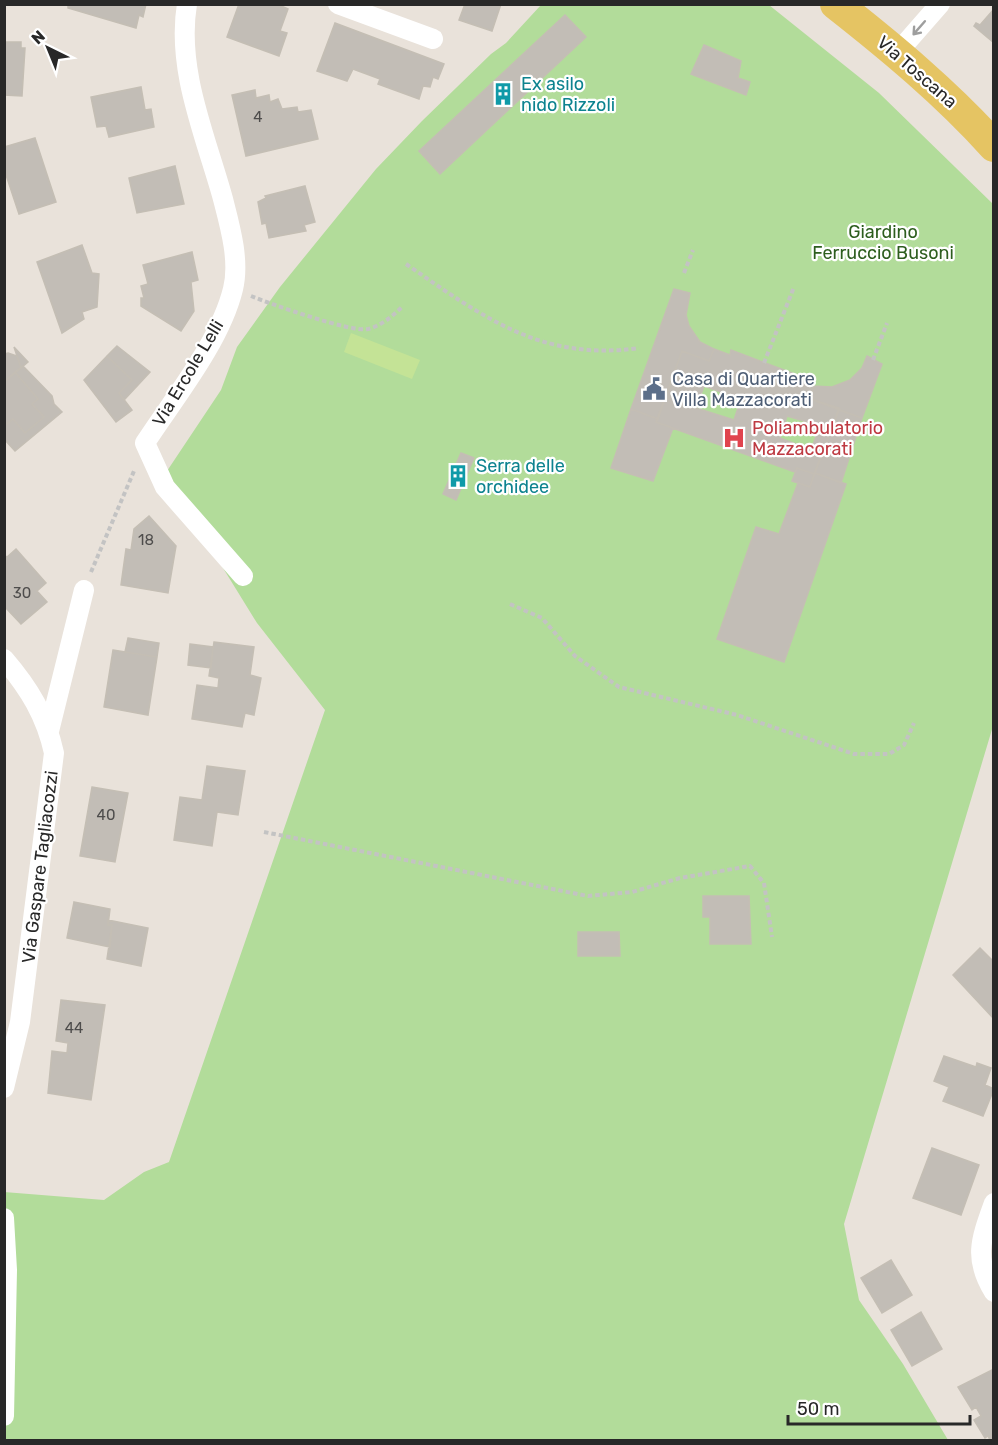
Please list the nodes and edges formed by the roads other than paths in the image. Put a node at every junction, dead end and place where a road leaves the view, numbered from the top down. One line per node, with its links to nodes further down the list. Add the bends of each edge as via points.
1 (187, 4): 8 (street, Via Ercole Lelli, via 184,59 230,224 233,288 216,333 146,443 165,487)
2 (338, 4): 5 (street)
3 (836, 4): 6 (main road, Via Toscana)
4 (940, 4): 6 (street, one-way to 6)
5 (433, 39)
6 (898, 52): 7 (main road, Via Toscana, via 967,116)
7 (993, 146)
8 (243, 576)
9 (84, 590): 11 (street)
10 (4, 659): 11 (street, Via Gaspare Tagliacozzi, via 39,705)
11 (49, 731): 12 (street, Via Gaspare Tagliacozzi, via 54,753 20,1022)
12 (4, 1088)
13 (993, 1203): 15 (street, via 980,1258)
14 (4, 1218): 16 (street)
15 (993, 1292)
16 (4, 1416)

